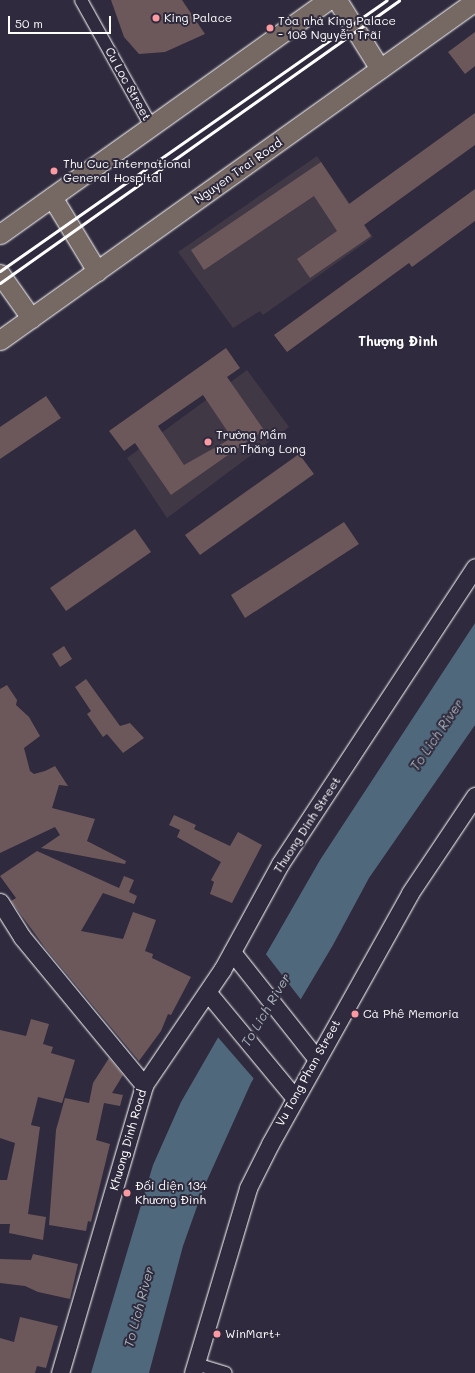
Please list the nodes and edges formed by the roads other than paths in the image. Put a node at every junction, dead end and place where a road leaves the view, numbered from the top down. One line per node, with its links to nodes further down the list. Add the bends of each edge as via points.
1 (81, 0): 6 (street, Cu Loc Street)
2 (328, 0): 6 (main road)
3 (337, 0): 5 (main road)
4 (475, 1): 5 (main road, Nguyen Trai Road)
5 (380, 69): 9 (main road, Nguyen Trai Road)
6 (151, 126): 7 (main road)
7 (52, 196): 8 (main road); 9 (main road)
8 (0, 234)
9 (97, 271): 11 (main road, Nguyen Trai Road)
10 (0, 274): 11 (main road)
11 (31, 318): 12 (main road, Nguyen Trai Road)
12 (0, 340)
13 (475, 567): 16 (main road, Thuong Dinh Street, via 280,864)
14 (475, 796): 18 (main road, Vu Tong Phan Street, via 410,893)
15 (0, 902): 19 (main road, Khuong Dinh Road, via 22,937)
16 (232, 952): 17 (main road, Thuong Dinh Street); 18 (main road)
17 (208, 993): 19 (main road, Thuong Dinh Street); 20 (main road)
18 (316, 1058): 20 (main road, Vu Tong Phan Street)
19 (144, 1085): 22 (main road, Khuong Dinh Road)
20 (294, 1097): 21 (main road, Vu Tong Phan Street, via 248,1188)
21 (195, 1368): 23 (street)
22 (60, 1373)
23 (226, 1373)

